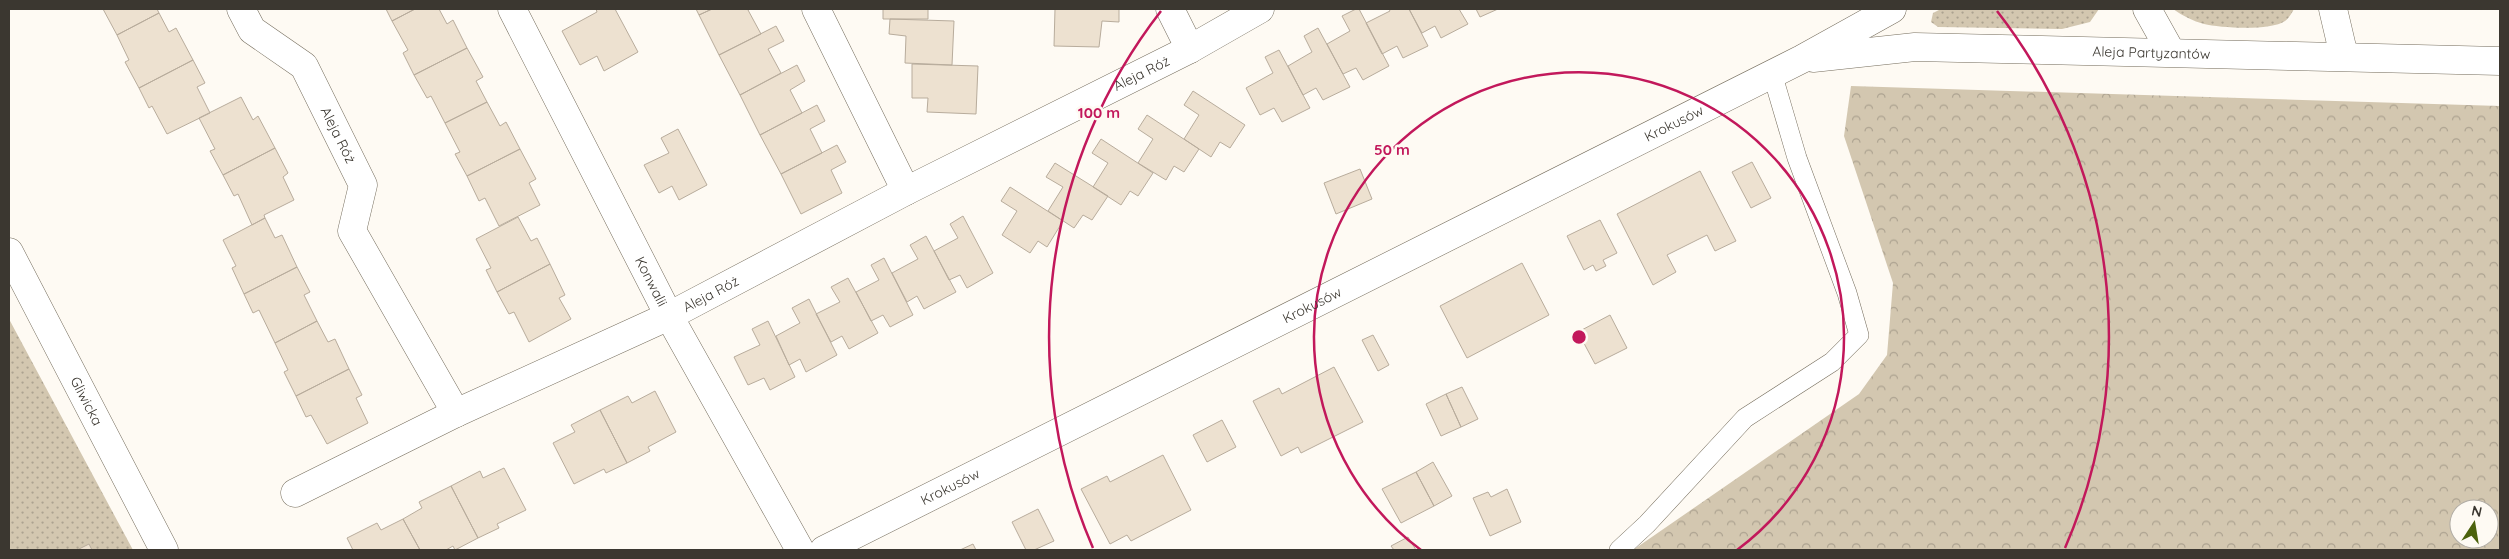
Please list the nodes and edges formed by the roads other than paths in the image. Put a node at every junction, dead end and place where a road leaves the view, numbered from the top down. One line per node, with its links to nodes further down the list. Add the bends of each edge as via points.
1 (241, 9): 18 (street, Aleja Róż, via 252,30 304,66 363,185 352,231)
2 (512, 9): 17 (street, Konwalii)
3 (816, 9): 15 (street)
4 (1170, 9): 9 (street)
5 (1260, 9): 9 (street, Aleja Róż)
6 (1892, 9): 12 (street, Krokusów)
7 (2147, 9): 10 (street)
8 (2333, 9): 11 (street)
9 (1190, 49): 15 (street, Aleja Róż)
10 (2170, 52): 11 (street, Aleja Partyzantów); 12 (street, Aleja Partyzantów, via 1915,47)
11 (2344, 56): 13 (street, Aleja Partyzantów)
12 (1802, 59): 14 (street, Krokusów)
13 (2500, 61)
14 (1772, 74): 22 (street, Krokusów); 23 (lane, via 1797,158 1847,292 1859,336 1832,362 1745,418)
15 (906, 191): 17 (street, Aleja Róż)
16 (9, 252): 20 (street, Gliwicka)
17 (669, 316): 18 (street, Aleja Róż); 21 (street, Konwalii)
18 (456, 413): 19 (street, Aleja Róż)
19 (295, 493)
20 (164, 550)
21 (800, 550)
22 (824, 550)
23 (1619, 550)

